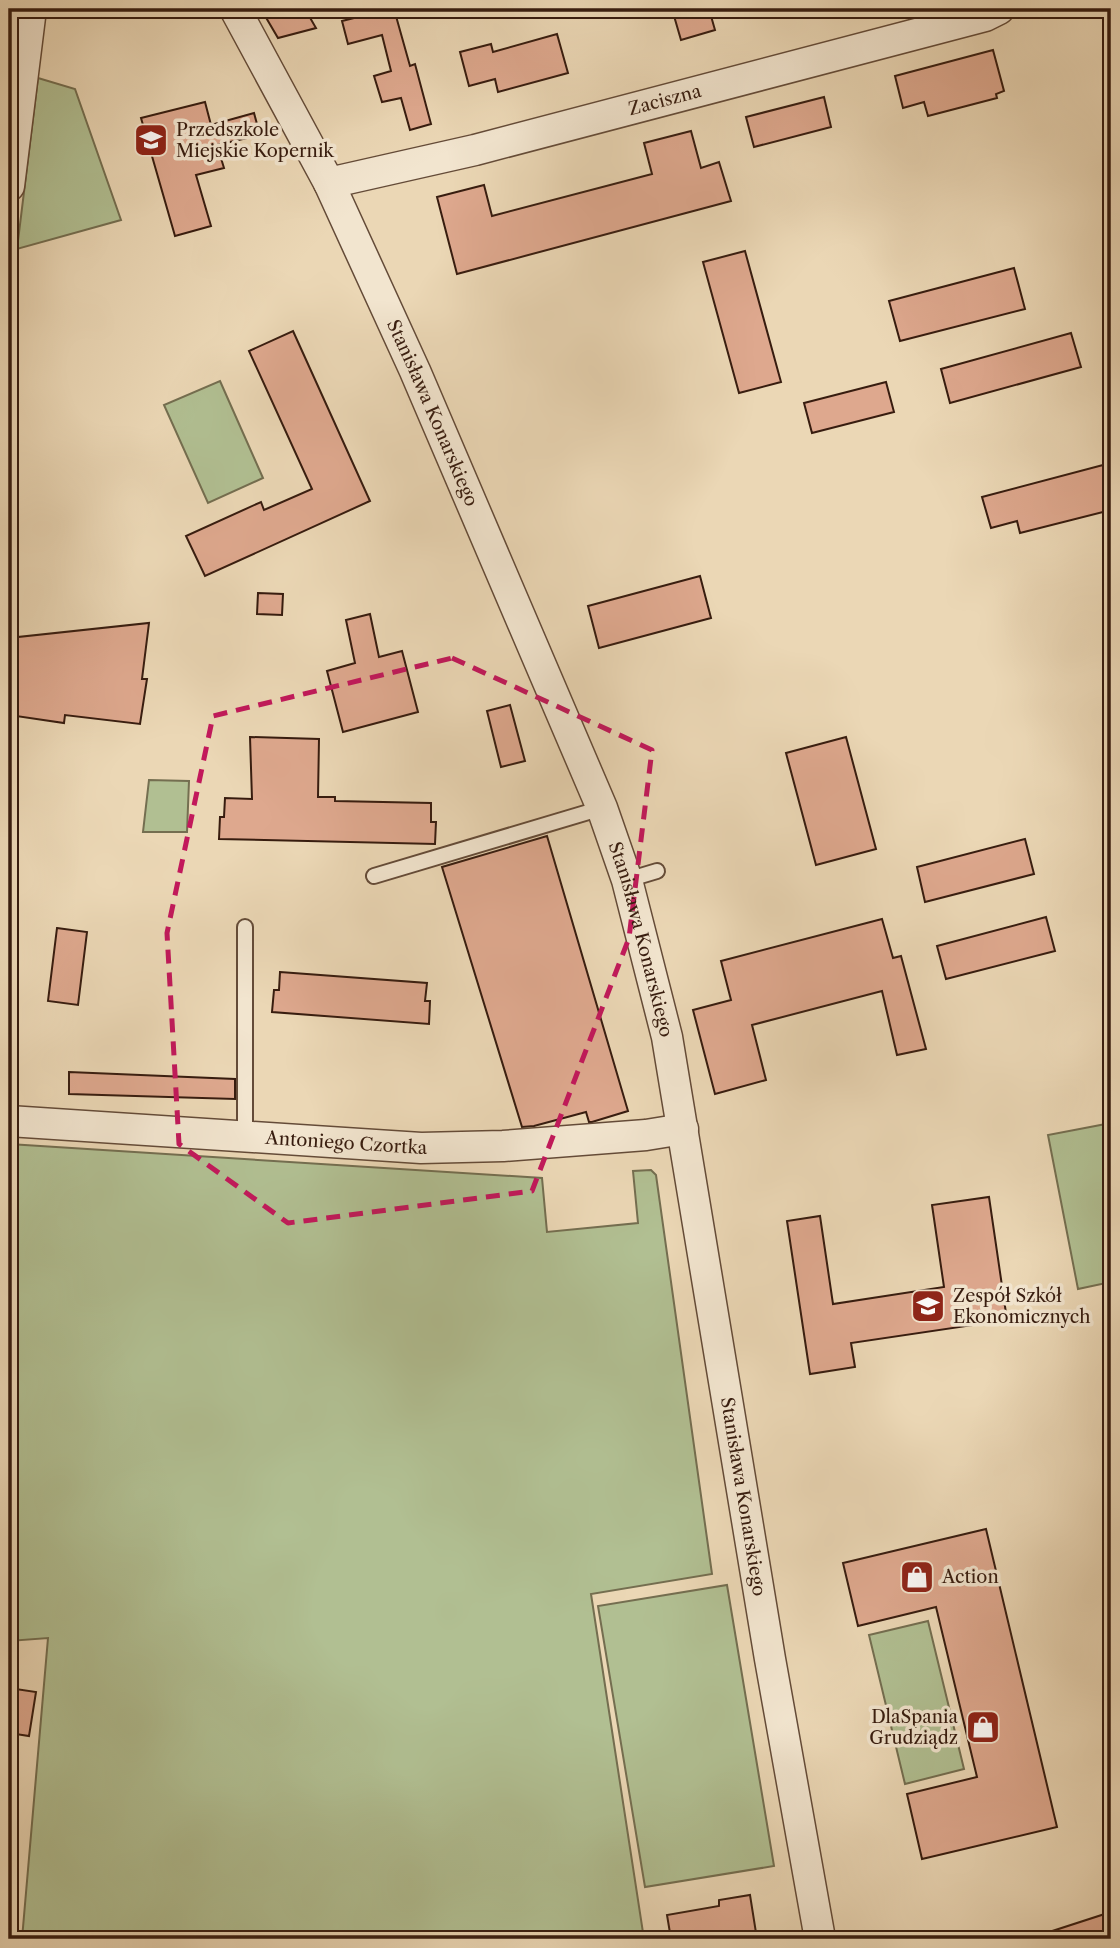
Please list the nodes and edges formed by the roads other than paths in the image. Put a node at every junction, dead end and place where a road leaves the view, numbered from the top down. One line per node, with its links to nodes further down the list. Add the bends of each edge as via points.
1 (31, 9): 5 (street)
2 (235, 9): 4 (street, Stanisława Konarskiego)
3 (999, 9): 4 (street, Zaciszna, via 475,150)
4 (329, 183): 6 (street, Stanisława Konarskiego)
5 (9, 186)
6 (602, 808): 8 (lane); 9 (street, Stanisława Konarskiego)
7 (657, 871): 9 (lane)
8 (374, 876)
9 (627, 880): 12 (street, Stanisława Konarskiego, via 667,1038)
10 (245, 928): 13 (lane)
11 (9, 1121): 13 (street, Antoniego Czortka)
12 (683, 1129): 13 (street, Antoniego Czortka, via 516,1145 421,1148); 14 (street, Stanisława Konarskiego)
13 (245, 1138)
14 (820, 1939)

